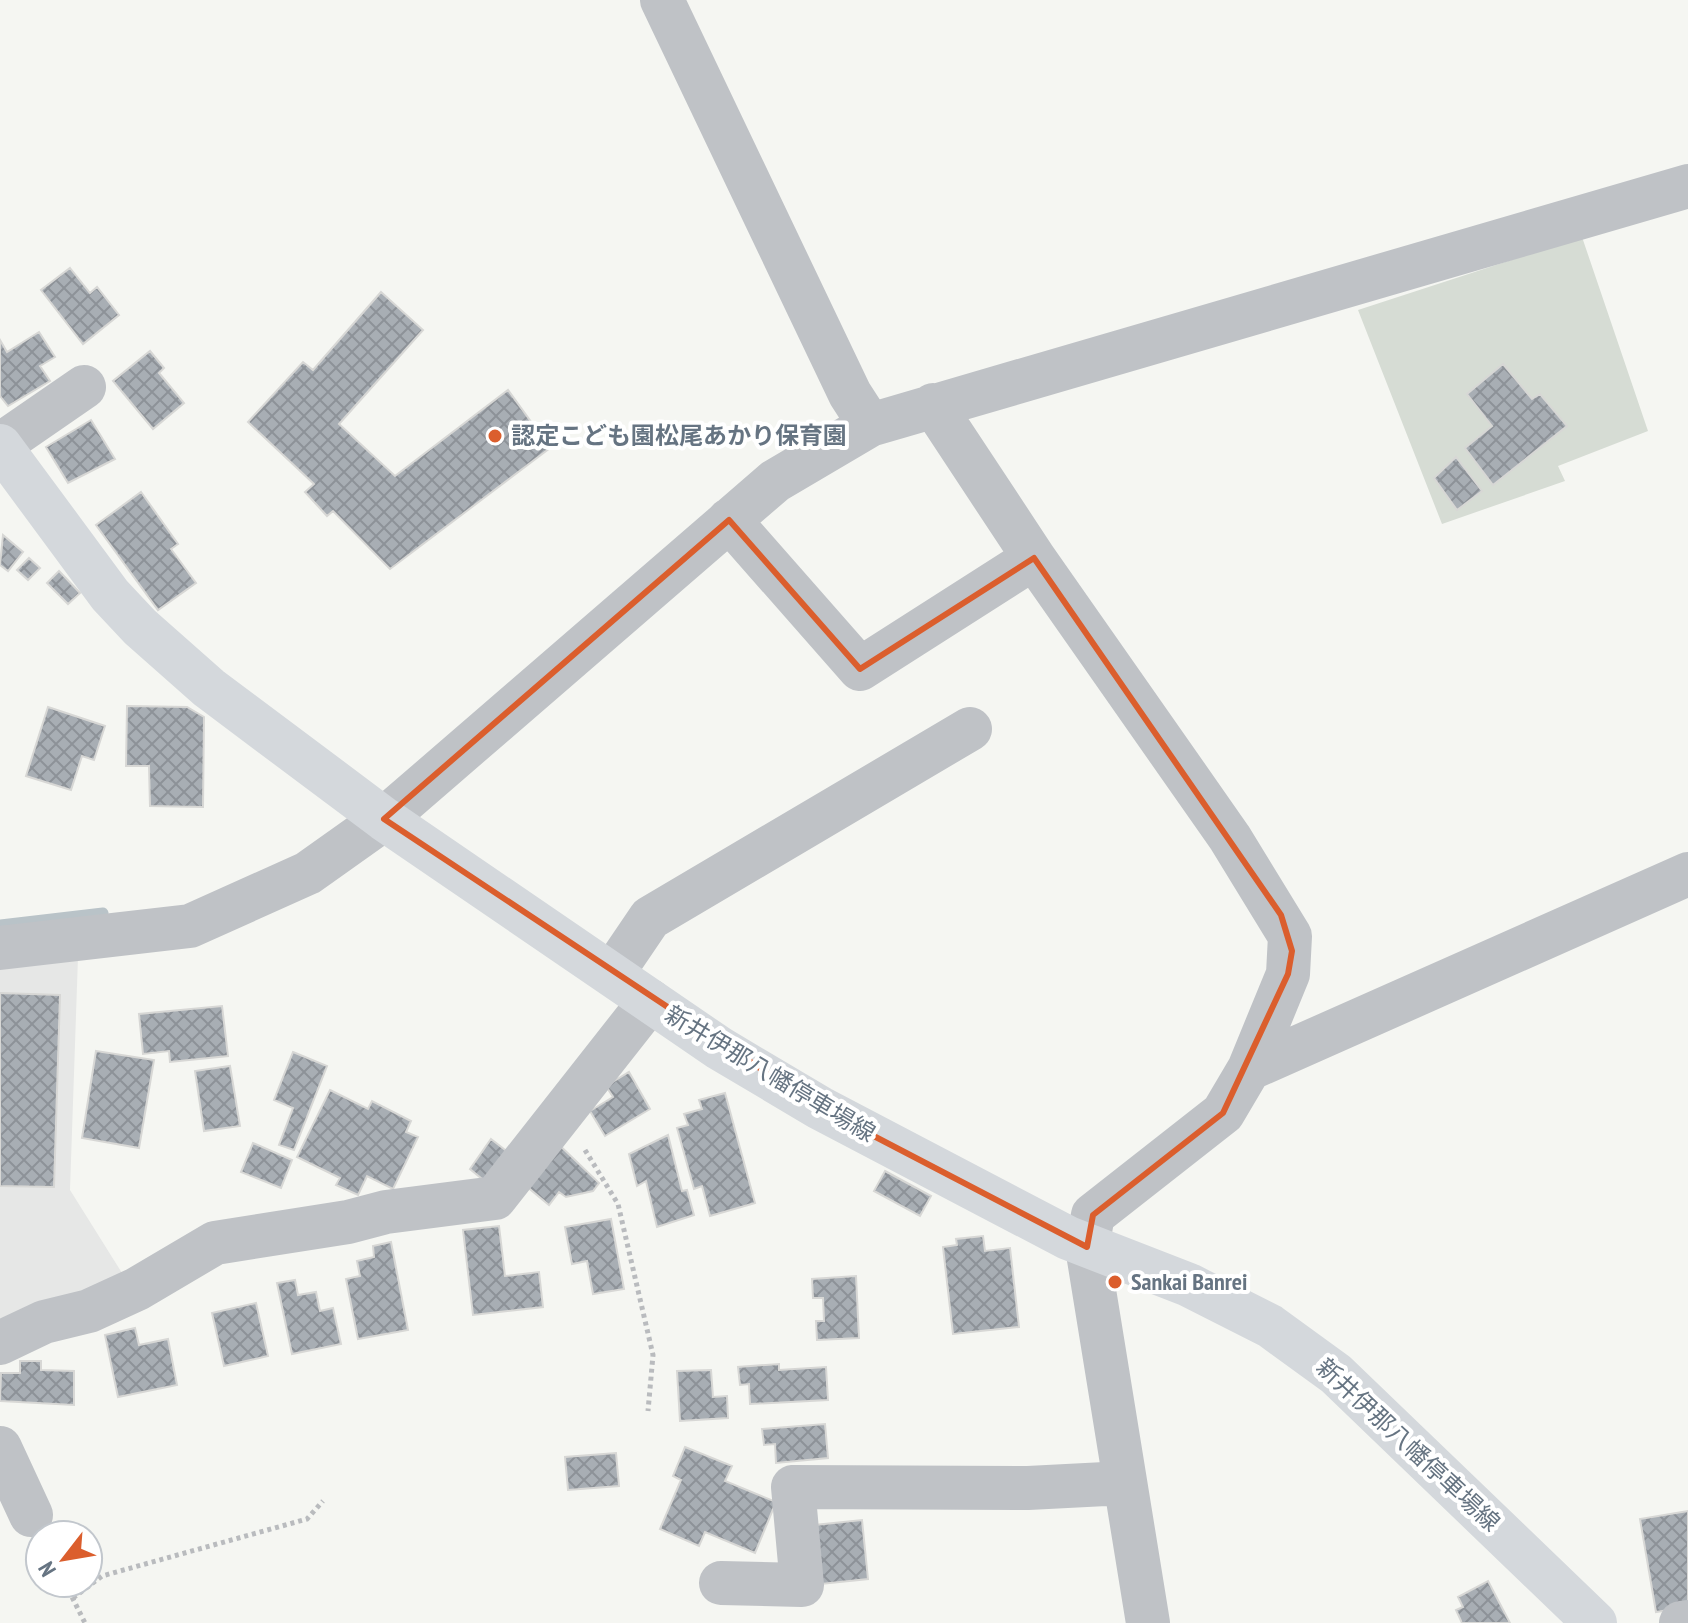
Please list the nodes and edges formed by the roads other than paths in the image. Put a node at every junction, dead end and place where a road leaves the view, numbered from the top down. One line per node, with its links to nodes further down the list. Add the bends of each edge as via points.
1 (662, 0): 5 (street, via 850,394)
2 (1688, 186): 4 (street)
3 (84, 387): 6 (street)
4 (933, 405): 5 (street); 8 (street)
5 (870, 425): 7 (street, via 775,481)
6 (0, 446): 10 (main road, 新井伊那八幡停車場線, via 110,595 140,627 199,681)
7 (729, 520): 8 (street, via 860,669); 10 (street)
8 (1034, 558): 15 (street, via 1230,838 1290,936 1288,974)
9 (970, 729): 13 (street, via 650,918)
10 (384, 819): 12 (street, via 308,873 190,926); 13 (main road, 新井伊那八幡停車場線)
11 (1688, 874): 15 (street)
12 (0, 948)
13 (612, 974): 14 (main road, 新井伊那八幡停車場線)
14 (650, 1001): 16 (main road, 新井伊那八幡停車場線, via 820,1108); 17 (street, via 495,1198 215,1243 137,1289)
15 (1249, 1069): 16 (street, via 1223,1113 1093,1215)
16 (1087, 1247): 19 (street); 24 (main road, 新井伊那八幡停車場線, via 1189,1285 1270,1326 1336,1374)
17 (0, 1343)
18 (0, 1448): 20 (street)
19 (1125, 1483): 21 (street, via 793,1487 802,1585); 23 (street)
20 (31, 1515)
21 (721, 1583)
22 (1688, 1622): 25 (street)
23 (1148, 1623)
24 (1595, 1623)
25 (1681, 1623)

